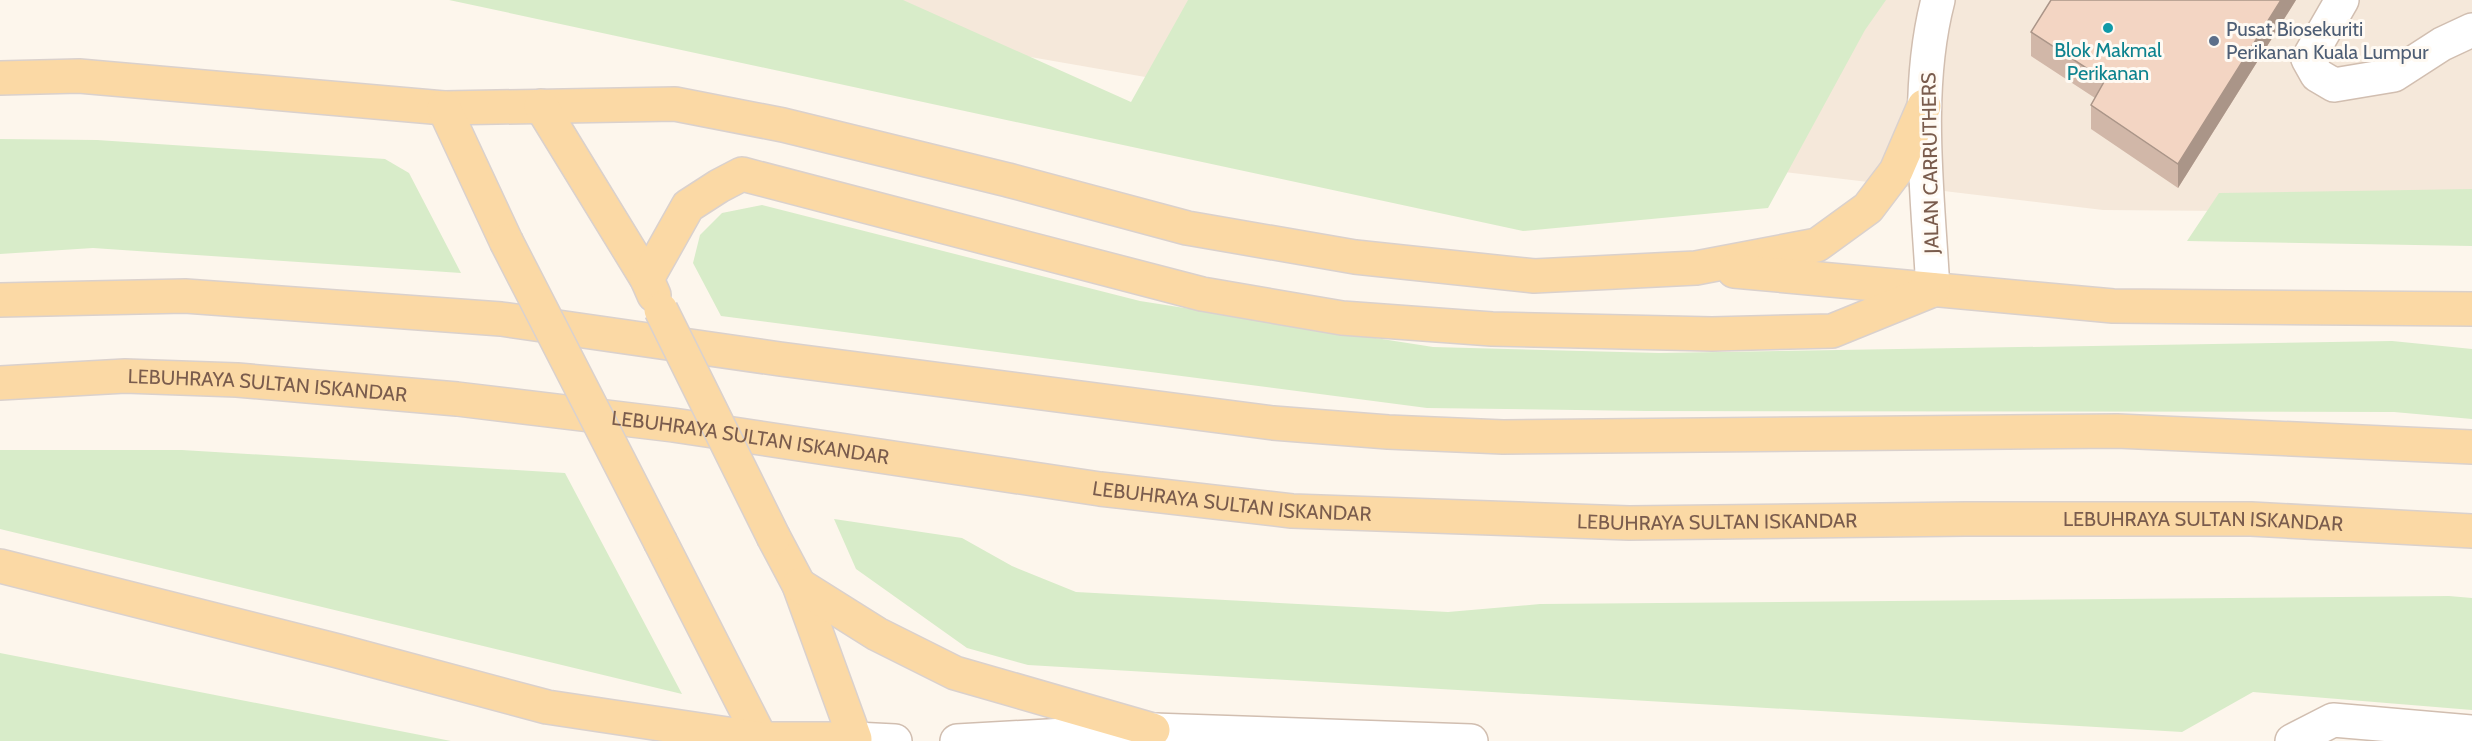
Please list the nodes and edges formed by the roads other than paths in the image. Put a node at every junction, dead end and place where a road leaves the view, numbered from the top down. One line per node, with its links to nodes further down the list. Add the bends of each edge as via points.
1 (1938, 0): 6 (street, JALAN CARRUTHERS, via 1931,25)
2 (2342, 0): 3 (street, via 2308,59 2317,75 2334,85 2394,75)
3 (2472, 30)
4 (0, 78): 7 (main road, via 79,76)
5 (541, 106): 7 (main road); 8 (main road, via 675,104 795,128 1187,228 1355,257 1534,276); 9 (main road)
6 (1924, 106): 8 (main road, via 1896,171 1868,208 1826,239 1817,245); 10 (street, JALAN CARRUTHERS)
7 (444, 108): 20 (main road, bridge, via 506,241)
8 (1696, 268): 10 (main road)
9 (647, 279): 10 (main road, via 688,206 742,174 1202,294 1342,318 1492,329 1712,334 1833,331); 17 (main road, bridge)
10 (1933, 290): 12 (main road, via 2113,306)
11 (0, 300): 14 (main road, via 185,296 501,319 1273,423 1388,432 1503,437 2118,431)
12 (2472, 309)
13 (0, 383): 15 (main road, LEBUHRAYA SULTAN ISKANDAR, via 148,377 237,380 457,399 673,426 1100,489 1292,511 1629,523 2251,519)
14 (2472, 447)
15 (2472, 531)
16 (0, 566): 20 (main road, via 547,707)
17 (799, 585): 18 (main road, via 877,634 955,673); 21 (main road)
18 (1153, 730): 22 (street); 24 (street)
19 (2472, 732): 26 (street, via 2333,720)
20 (761, 739): 21 (main road)
21 (856, 740): 23 (street)
22 (1400, 740): 25 (street)
23 (895, 741)
24 (957, 741)
25 (1471, 741)
26 (2292, 741)

